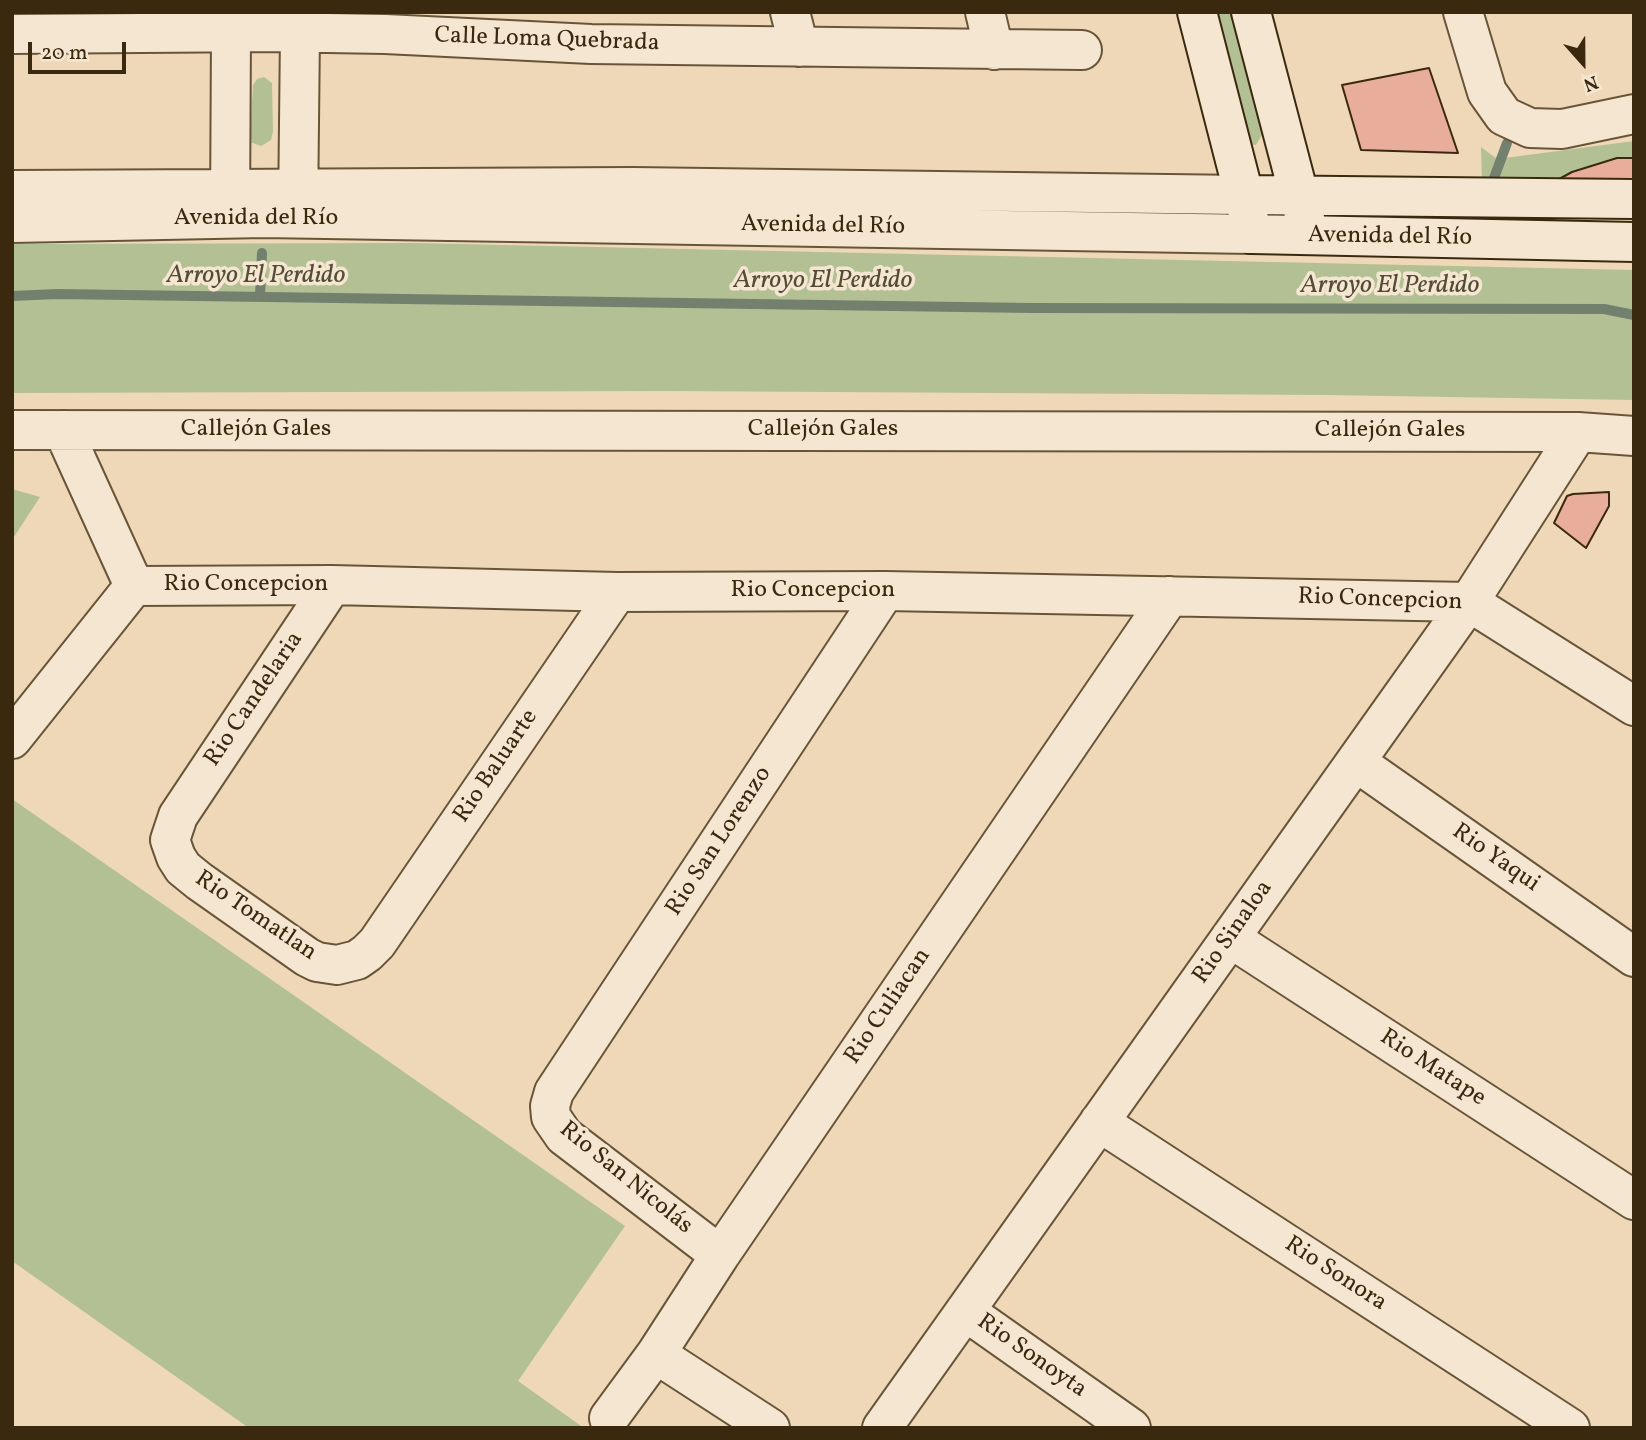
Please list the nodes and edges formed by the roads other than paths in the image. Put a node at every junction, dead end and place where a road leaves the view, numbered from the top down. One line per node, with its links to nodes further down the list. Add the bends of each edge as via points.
1 (985, 12): 11 (street)
2 (1197, 12): 15 (street)
3 (1251, 12): 16 (street)
4 (1463, 12): 13 (street, via 1487,92 1504,116 1530,128 1562,129)
5 (382, 23): 7 (street, Calle Loma Quebrada); 9 (street, Calle Loma Quebrada)
6 (206, 25): 9 (street, Calle Loma Quebrada); 10 (street, Calle Loma Quebrada); 19 (street)
7 (587, 28): 8 (street, Calle Loma Quebrada)
8 (795, 30): 11 (street, Calle Loma Quebrada)
9 (300, 33): 18 (street)
10 (12, 34)
11 (994, 50): 12 (street, Calle Loma Quebrada)
12 (1082, 50)
13 (1634, 114)
14 (12, 190): 19 (street, Avenida del Río)
15 (1244, 195): 16 (street, Avenida del Río); 18 (street, Avenida del Río, via 633,187); 21 (street)
16 (1300, 195): 17 (street, Avenida del Río); 22 (street)
17 (1634, 200)
18 (298, 203): 19 (street, Avenida del Río); 21 (street, Avenida del Río)
19 (230, 204): 20 (street, Avenida del Río)
20 (12, 223)
21 (1252, 234): 22 (street, Avenida del Río)
22 (1310, 237): 23 (street, Avenida del Río)
23 (1634, 242)
24 (12, 430): 25 (street, Callejón Gales)
25 (63, 430): 26 (street, Callejón Gales); 29 (street, Rio Concepcion)
26 (1578, 432): 27 (street, Callejón Gales); 33 (street, Rio Sinaloa)
27 (1634, 436)
28 (332, 585): 29 (street, Rio Concepcion); 30 (street, Rio Concepcion); 37 (street, Rio Candelaria)
29 (134, 586): 35 (street)
30 (617, 592): 31 (street, Rio Concepcion); 39 (street, Rio Baluarte)
31 (885, 592): 32 (street, Rio Concepcion); 41 (street, Rio San Lorenzo)
32 (1170, 596): 33 (street, Rio Concepcion); 44 (street, Rio Culiacan)
33 (1469, 602): 34 (street, Rio Concepcion); 36 (street, Rio Sinaloa)
34 (1634, 706)
35 (12, 739)
36 (1356, 762): 38 (street, Rio Sinaloa); 40 (street, Rio Yaqui)
37 (178, 816): 39 (street, Rio Tomatlan, via 170,840 183,868 307,957 326,964 347,964)
38 (1230, 938): 42 (street, Rio Sinaloa); 43 (street, Rio Matape)
39 (377, 943)
40 (1634, 957)
41 (555, 1092): 44 (street, Rio San Nicolás, via 551,1117 564,1136)
42 (1099, 1122): 45 (street, Rio Sinaloa); 51 (street, Rio Sonora)
43 (1634, 1200)
44 (720, 1255): 46 (street, Rio Culiacan)
45 (965, 1311): 49 (street, Rio Sinaloa); 50 (street, Rio Sonoyta)
46 (656, 1354): 47 (street, Rio Culiacan); 48 (street)
47 (609, 1418)
48 (770, 1428)
49 (882, 1428)
50 (1131, 1428)
51 (1570, 1428)

